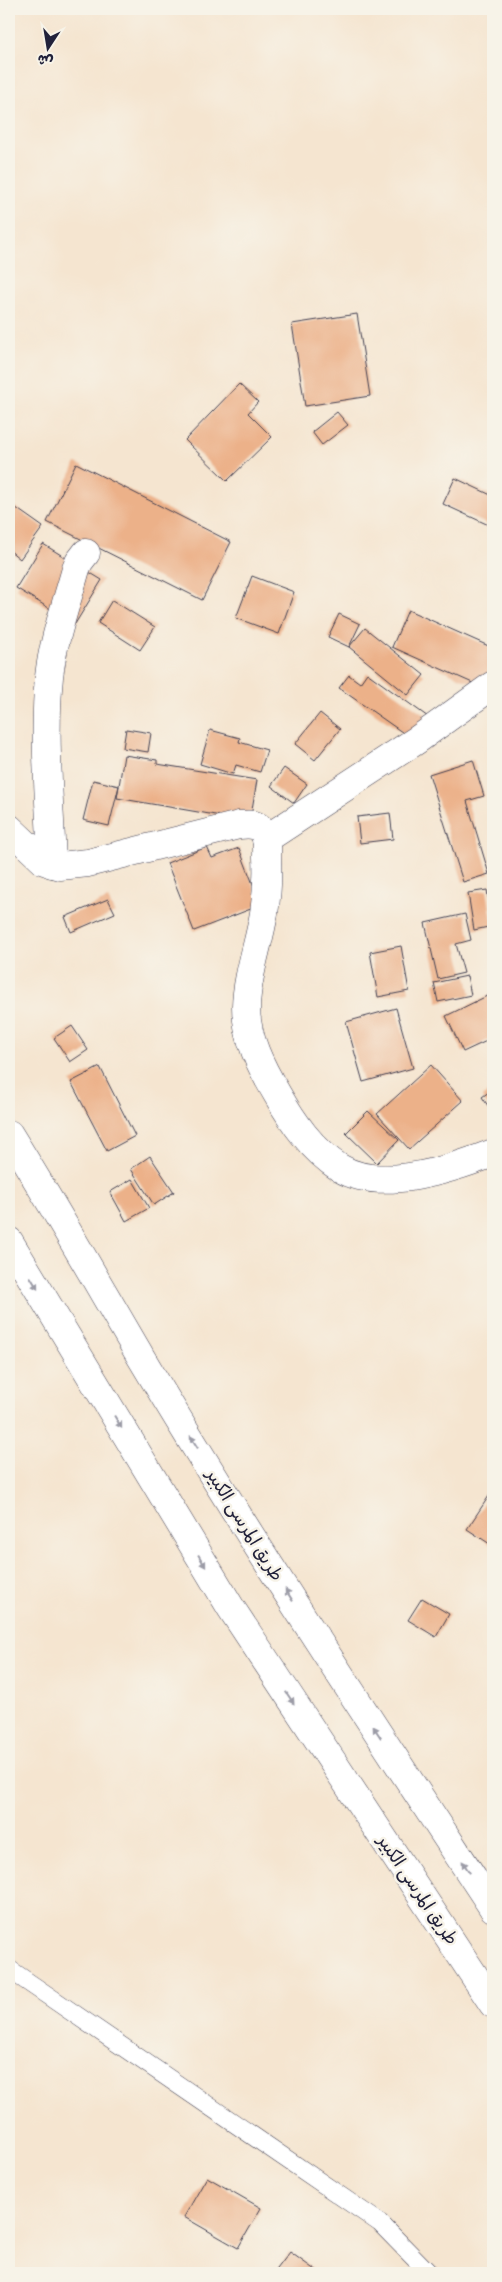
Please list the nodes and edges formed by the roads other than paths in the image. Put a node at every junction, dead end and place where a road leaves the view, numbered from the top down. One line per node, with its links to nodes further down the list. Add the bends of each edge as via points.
1 (86, 553): 5 (main road, via 78,564 58,630 49,676 47,718)
2 (493, 685): 4 (main road, via 417,740)
3 (9, 828): 5 (main road, via 37,855)
4 (266, 839): 5 (main road, via 257,826 239,825 88,863); 7 (main road, via 268,875 264,913 246,1006 250,1041 292,1122 318,1150 341,1168 369,1178 395,1178 458,1166)
5 (52, 864)
6 (9, 1134): 9 (main road, طريق المرسى الكبير, one-way to 6, via 307,1624 142,1359)
7 (493, 1153)
8 (9, 1241): 11 (main road, طريق المرسى الكبير, one-way to 11, via 231,1608)
9 (493, 1908)
10 (9, 1970): 12 (lane, via 380,2222)
11 (493, 2004)
12 (429, 2273)

